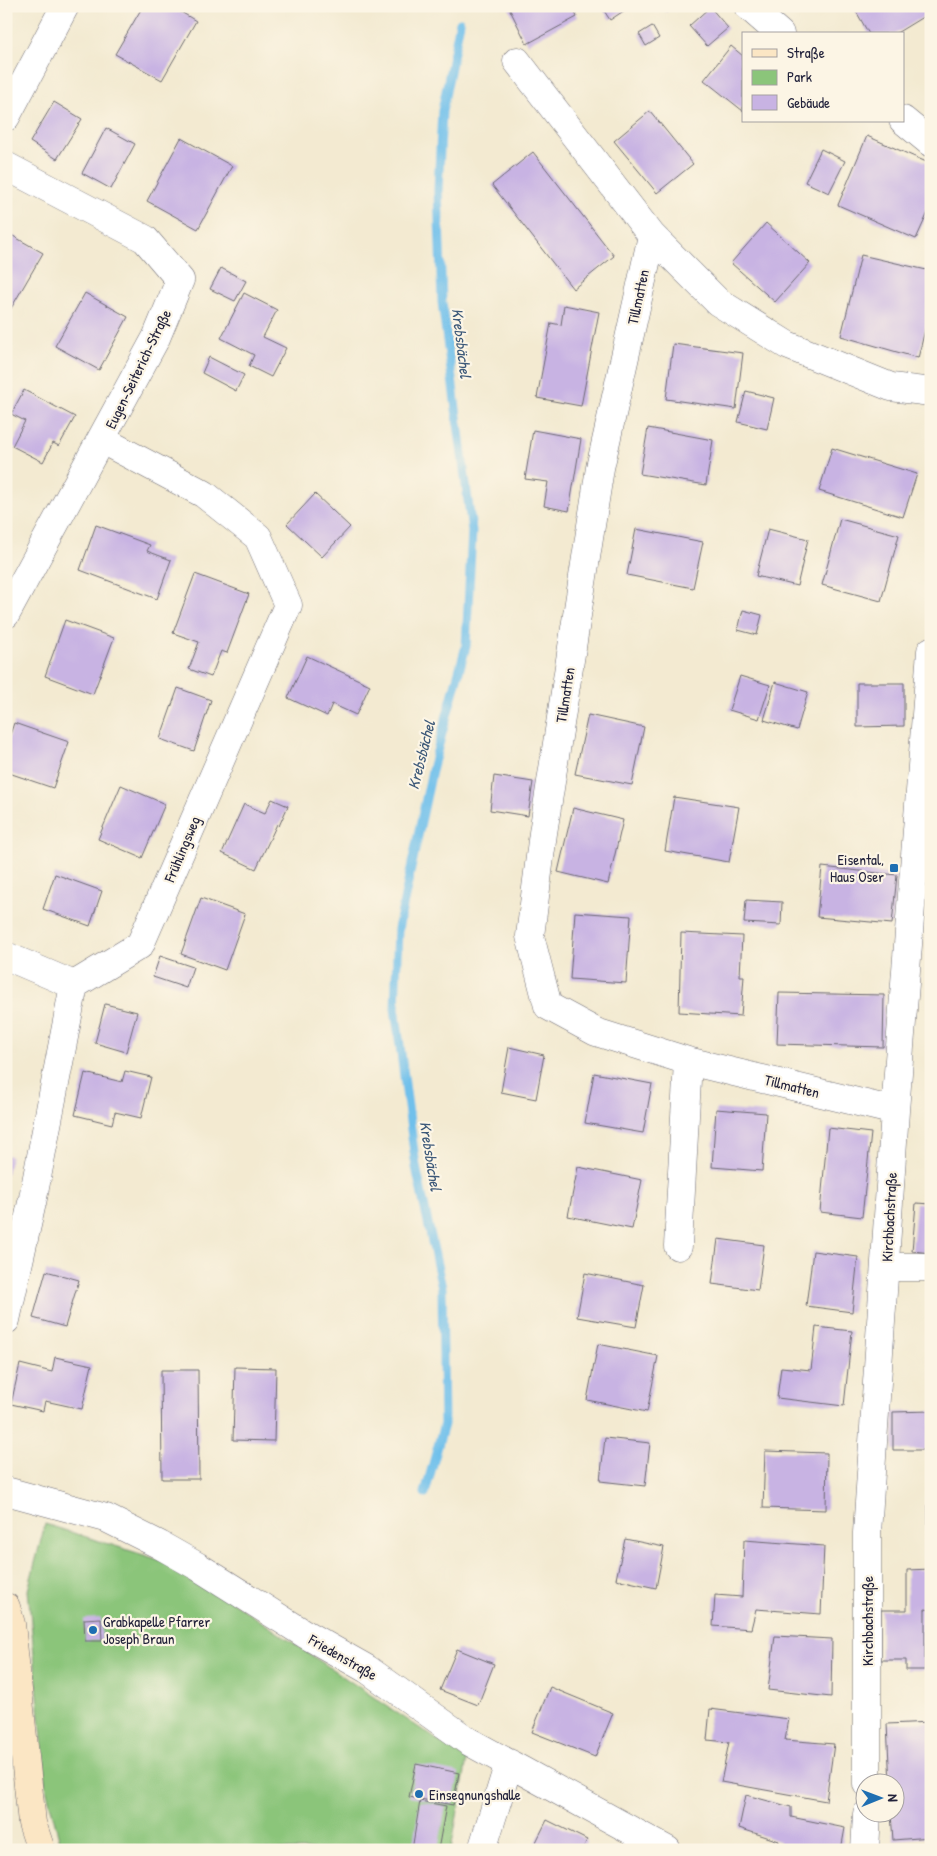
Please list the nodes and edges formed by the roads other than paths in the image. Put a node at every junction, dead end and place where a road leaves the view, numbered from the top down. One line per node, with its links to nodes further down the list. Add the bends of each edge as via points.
1 (65, 6): 5 (street)
2 (748, 6): 3 (street)
3 (778, 32)
4 (517, 61): 9 (street)
5 (6, 117)
6 (904, 121): 7 (street)
7 (931, 143)
8 (6, 166): 11 (street, Eugen-Seiterich-Straße, via 145,239 180,280 156,338)
9 (652, 236): 10 (street, via 718,302 787,345 891,387); 16 (street, Tillmatten, via 600,468 530,936 548,1006 596,1032)
10 (931, 392)
11 (102, 440): 12 (street, Eugen-Seiterich-Straße); 15 (street, Frühlingsweg, via 204,494 258,538 288,605 140,945)
12 (6, 614)
13 (931, 651): 17 (street, Kirchbachstraße)
14 (6, 956): 15 (street)
15 (74, 985): 21 (street)
16 (688, 1061): 17 (street, Tillmatten); 18 (street)
17 (895, 1111): 20 (street, Kirchbachstraße)
18 (678, 1246)
19 (931, 1267): 20 (street)
20 (886, 1268): 25 (street, Kirchbachstraße, via 866,1533)
21 (6, 1320)
22 (6, 1491): 24 (street, Friedenstraße, via 106,1518 160,1545 367,1669 468,1741)
23 (6, 1607): 27 (main road, via 11,1624 32,1823)
24 (509, 1763): 28 (street); 29 (street, Friedenstraße)
25 (867, 1774)
26 (866, 1824): 30 (street)
27 (42, 1850)
28 (482, 1850)
29 (667, 1850)
30 (865, 1850)

